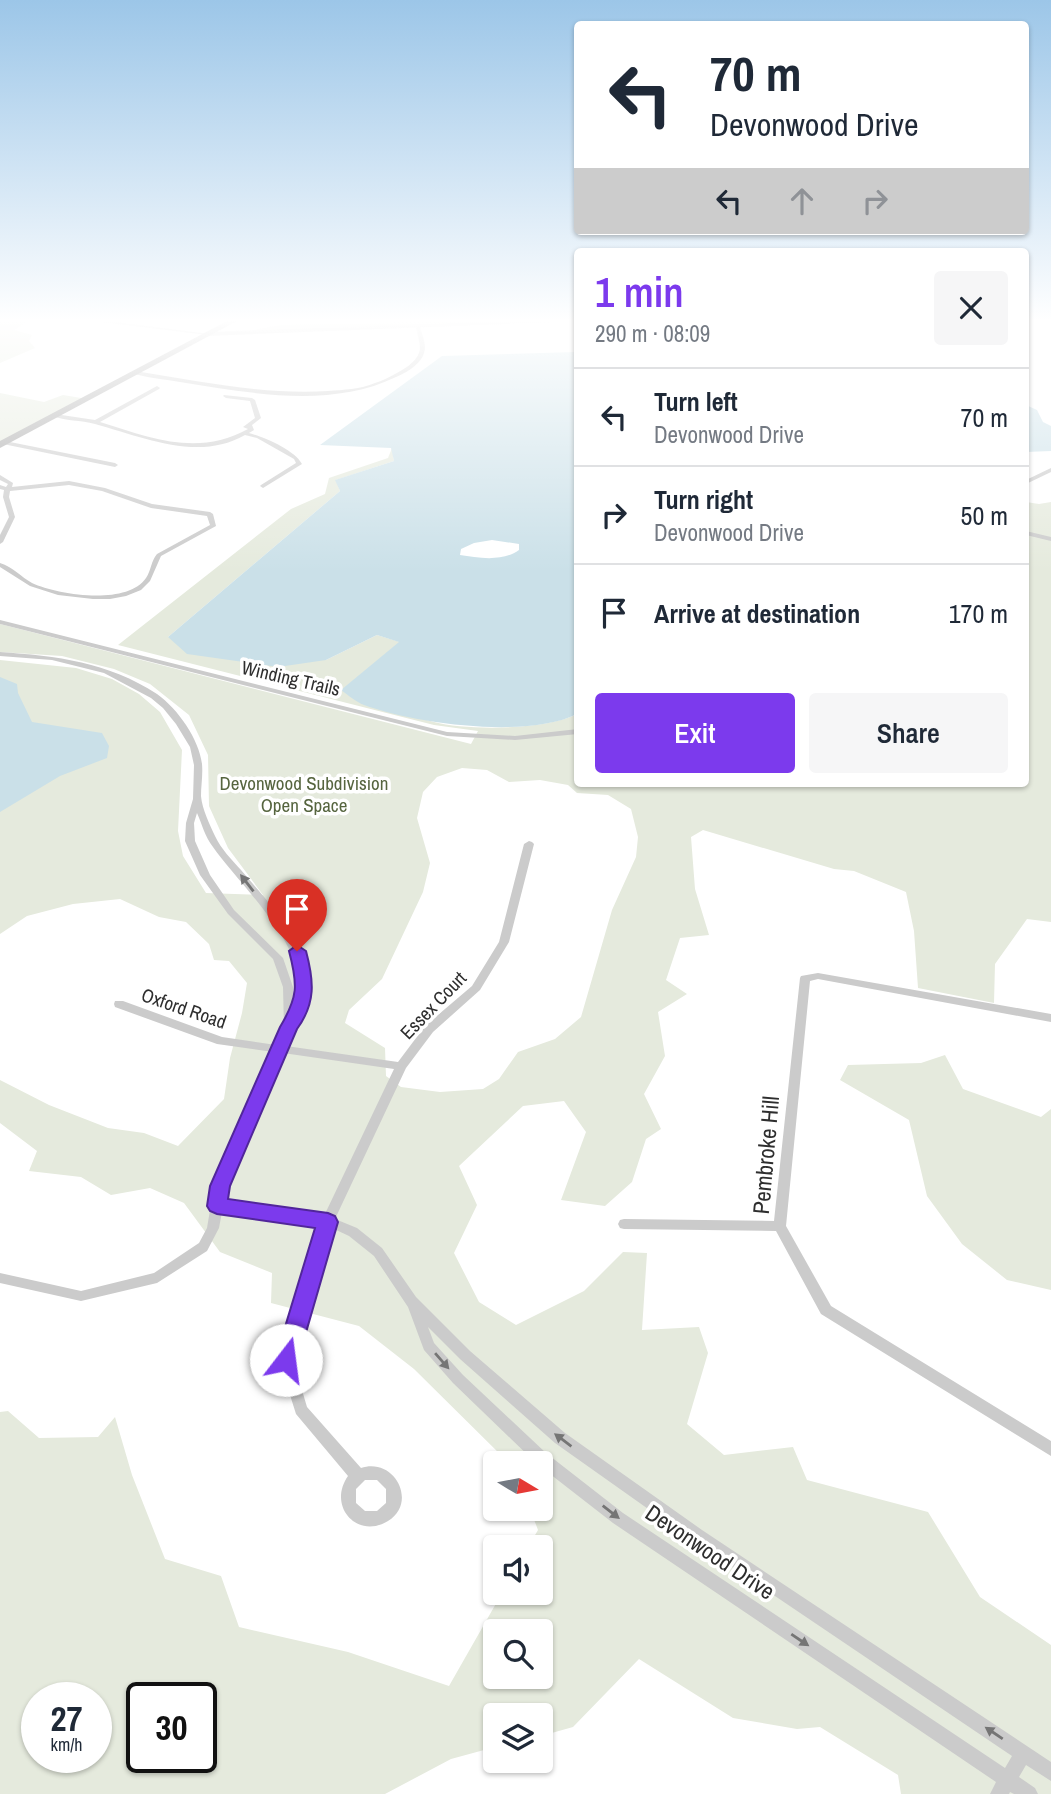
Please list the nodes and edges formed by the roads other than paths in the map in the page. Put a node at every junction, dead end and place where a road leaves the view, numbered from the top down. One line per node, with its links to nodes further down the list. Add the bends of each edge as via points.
1 (76, 405): 4 (main road)
2 (127, 405): 5 (street)
3 (254, 405): 6 (street, via 258,418)
4 (55, 416): 5 (street); 9 (main road)
5 (96, 422): 8 (street, via 123,432 202,447)
6 (250, 426): 7 (street); 8 (street)
7 (246, 434): 8 (street); 14 (street, via 259,437 299,464)
8 (233, 439)
9 (2, 444): 10 (street)
10 (115, 465)
11 (1051, 470): 13 (street)
12 (0, 477): 15 (street, via 11,484)
13 (1029, 481)
14 (263, 486)
15 (3, 488): 18 (street, via 12,517); 19 (street, via 86,485 151,506 210,514 213,526 159,555 148,580 122,594 78,598 52,592)
16 (1029, 534): 17 (street)
17 (1051, 539)
18 (0, 542)
19 (0, 565)
20 (0, 622): 22 (street, Winding Trails, via 447,734 515,738)
21 (0, 654): 23 (street, via 82,664 123,678 153,696 166,706 194,747)
22 (574, 731)
23 (197, 799): 27 (street, via 190,841 205,875 231,912 278,958 288,987); 27 (street, one-way to 23, via 300,1012 305,992 297,951 215,843)
24 (529, 844): 29 (street, Essex Court, via 504,942 476,988 429,1029)
25 (120, 1004): 28 (street, Oxford Road, via 221,1041)
26 (1051, 1018): 33 (street, Pembroke Hill, via 818,976 805,978)
27 (289, 1027): 28 (street)
28 (279, 1048): 29 (street, Oxford Road); 30 (street, via 220,1186)
29 (401, 1066): 31 (street, Essex Court)
30 (217, 1206): 31 (street, Devonwood Drive); 34 (street, via 203,1247 157,1278 81,1296)
31 (328, 1222): 35 (street, Devonwood Drive, via 353,1231 377,1252); 37 (street, Essex Court, via 286,1360 301,1410)
32 (624, 1224): 33 (street)
33 (780, 1226): 36 (street, Pembroke Hill, via 826,1310)
34 (0, 1278)
35 (411, 1301): 38 (street, Devonwood Drive, one-way to 35, via 560,1438); 40 (street, Devonwood Drive, one-way to 40, via 429,1346 541,1458 618,1518)
36 (1051, 1449)
37 (359, 1478)
38 (1023, 1753): 39 (street, Devonwood Drive); 40 (street)
39 (1051, 1772)
40 (1004, 1787): 41 (street, Devonwood Drive)
41 (1029, 1794)

